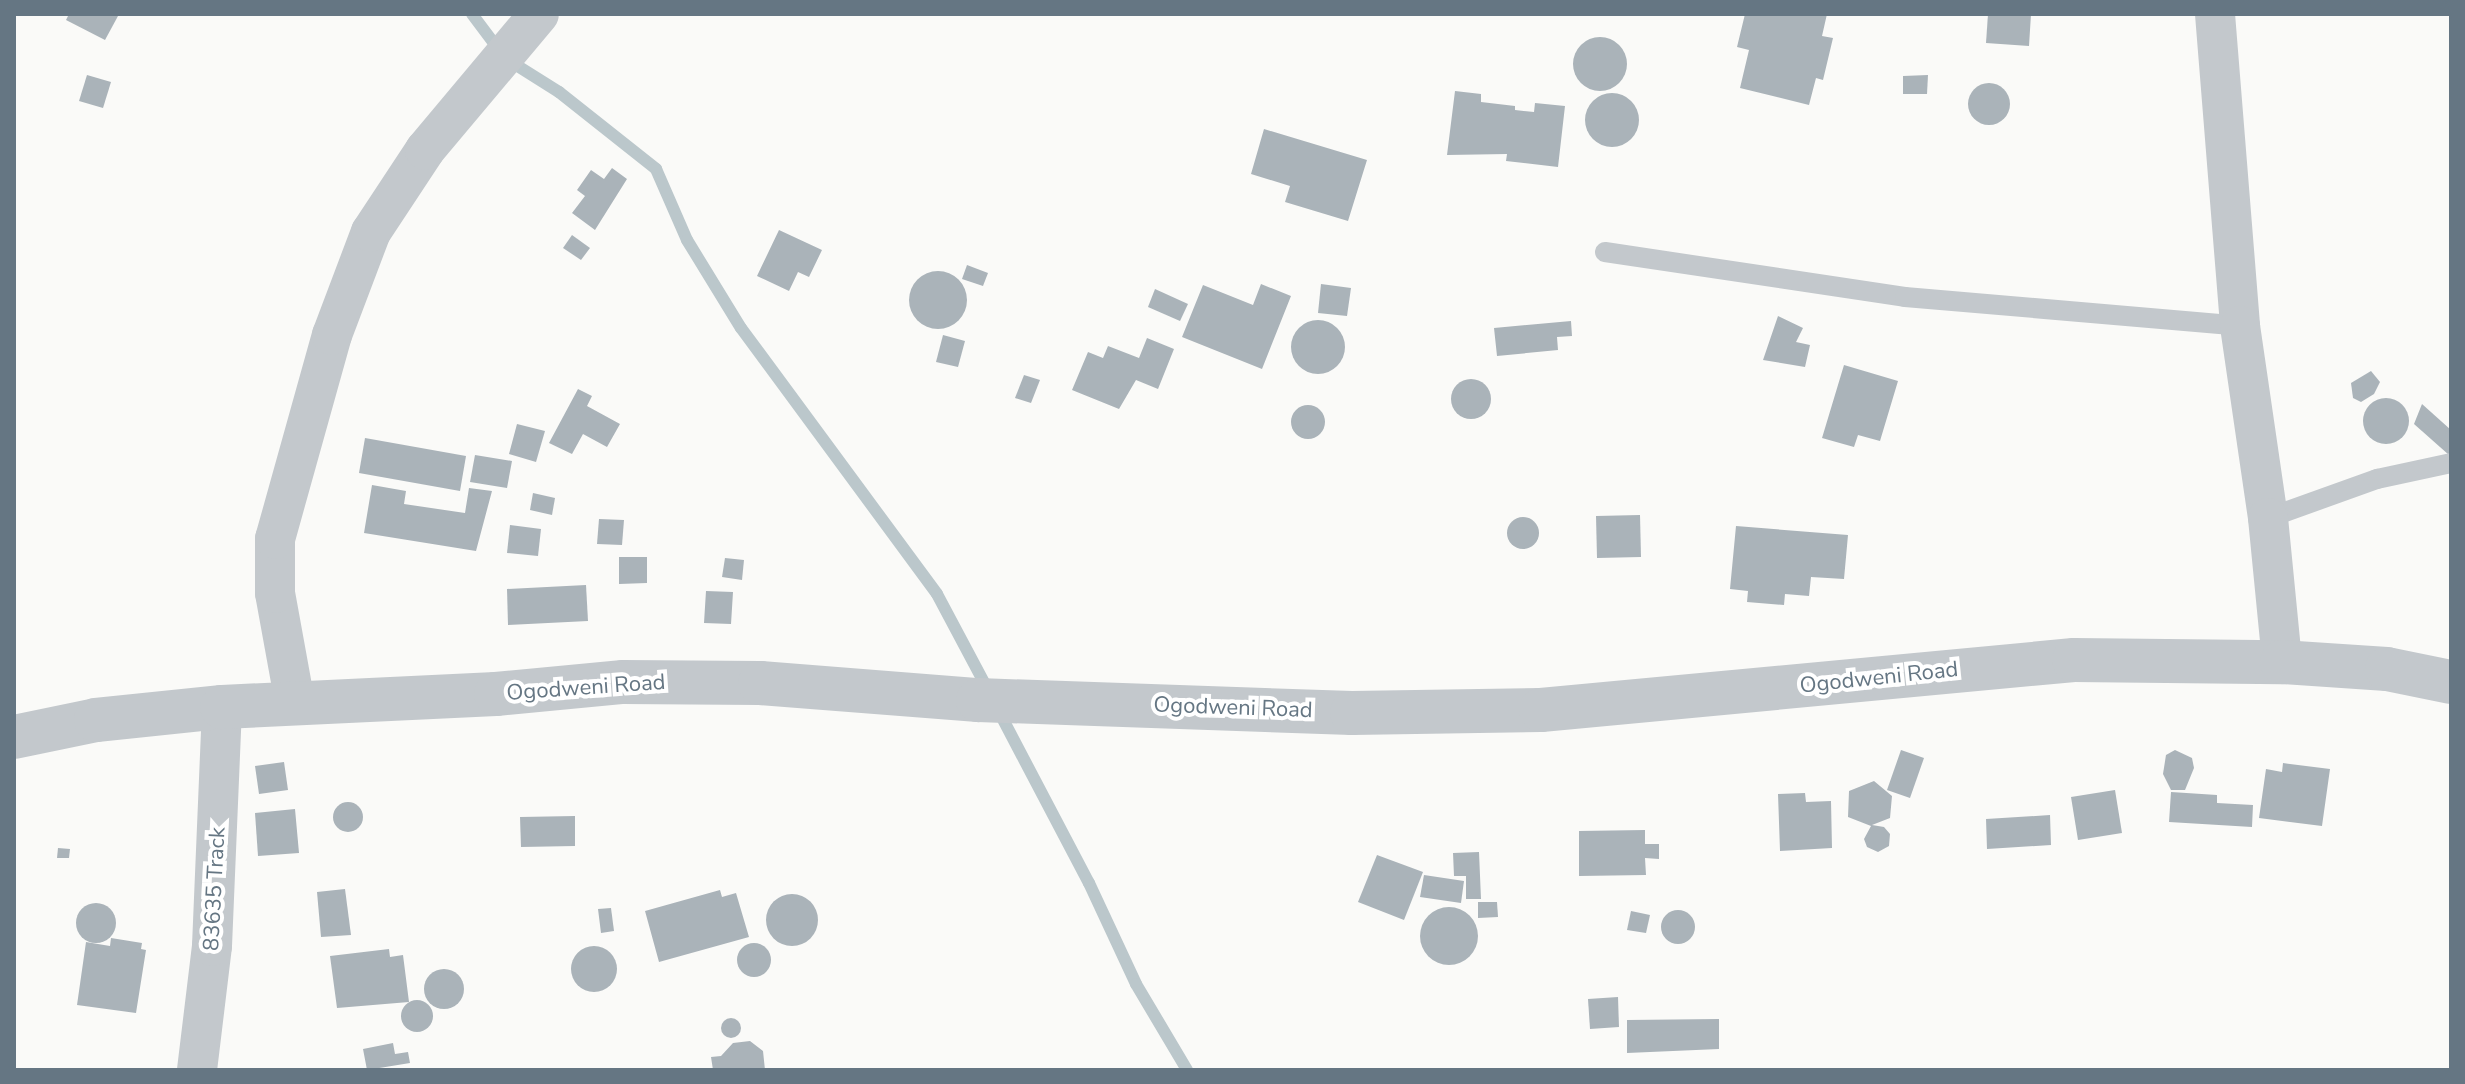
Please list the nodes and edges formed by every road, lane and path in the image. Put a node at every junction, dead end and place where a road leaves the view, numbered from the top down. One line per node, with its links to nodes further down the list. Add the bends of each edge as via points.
1 (539, 14): 9 (street, via 425,150 379,220 332,335 275,539 275,593)
2 (2215, 14): 4 (street)
3 (1605, 252): 4 (lane, via 1905,297)
4 (2240, 326): 6 (street)
5 (2451, 463): 6 (lane, via 2377,479)
6 (2268, 518): 7 (street)
7 (2282, 662): 8 (street, Ogodweni Road, via 2387,669); 9 (street, Ogodweni Road, via 2074,660 1541,710 1352,713 978,700 760,683 638,682)
8 (2451, 682)
9 (295, 703): 10 (street, Ogodweni Road)
10 (222, 707): 11 (street, Ogodweni Road, via 96,720); 12 (street, 83635 Track, via 212,946)
11 (14, 737)
12 (197, 1070)

